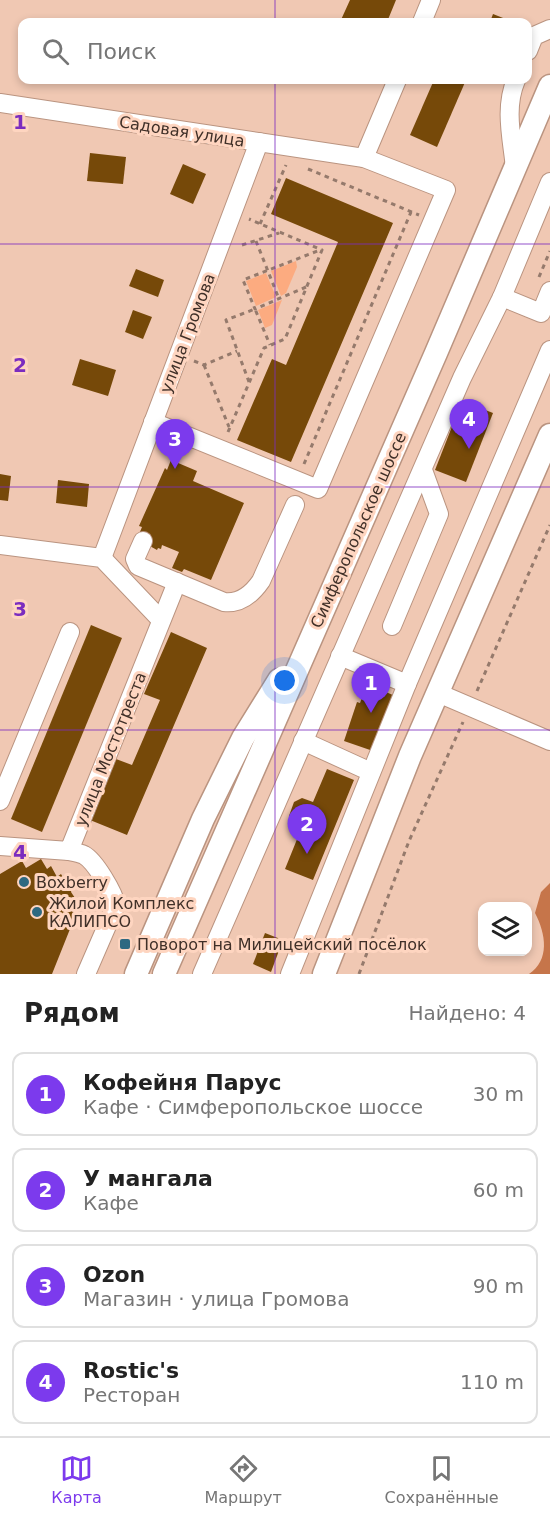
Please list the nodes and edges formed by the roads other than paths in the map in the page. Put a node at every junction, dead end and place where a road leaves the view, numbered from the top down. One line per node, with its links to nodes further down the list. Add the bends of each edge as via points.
1 (431, 0): 2 (street)
2 (424, 18)
3 (550, 29): 4 (street, via 534,36)
4 (532, 41)
5 (396, 84): 10 (street)
6 (514, 84): 11 (street, via 509,111)
7 (550, 86): 11 (main road, Симферопольское шоссе)
8 (0, 103): 9 (street, Садовая улица)
9 (265, 143): 10 (street, Садовая улица); 16 (street, улица Громова, via 233,212)
10 (364, 158): 16 (street, Садовая улица, via 446,190 318,489)
11 (515, 168): 24 (main road, Симферопольское шоссе)
12 (550, 182): 14 (street)
13 (550, 291): 14 (street, via 541,313)
14 (502, 297): 18 (street)
15 (550, 350): 29 (street)
16 (153, 422): 22 (street, улица Громова)
17 (550, 435): 30 (main road)
18 (423, 470): 26 (street, via 439,514); 28 (street)
19 (295, 505): 23 (street, via 261,581 240,600 225,602)
20 (143, 541): 23 (street, via 135,563)
21 (0, 546): 22 (street)
22 (102, 558): 25 (street)
23 (177, 582): 25 (street, улица Мостотреста)
24 (321, 613): 38 (main road, via 243,738); 39 (main road, Симферопольское шоссе)
25 (161, 620): 36 (street, улица Мостотреста)
26 (392, 626)
27 (70, 632): 34 (street)
28 (340, 656): 29 (street); 31 (street)
29 (407, 684): 33 (street)
30 (438, 693): 32 (street); 42 (main road)
31 (303, 741): 33 (street); 40 (street)
32 (550, 741)
33 (371, 772): 41 (street)
34 (0, 801)
35 (0, 846): 36 (street)
36 (69, 851): 37 (street, via 92,863 116,905)
37 (86, 974)
38 (136, 974)
39 (164, 974)
40 (202, 974)
41 (290, 974)
42 (324, 974)

